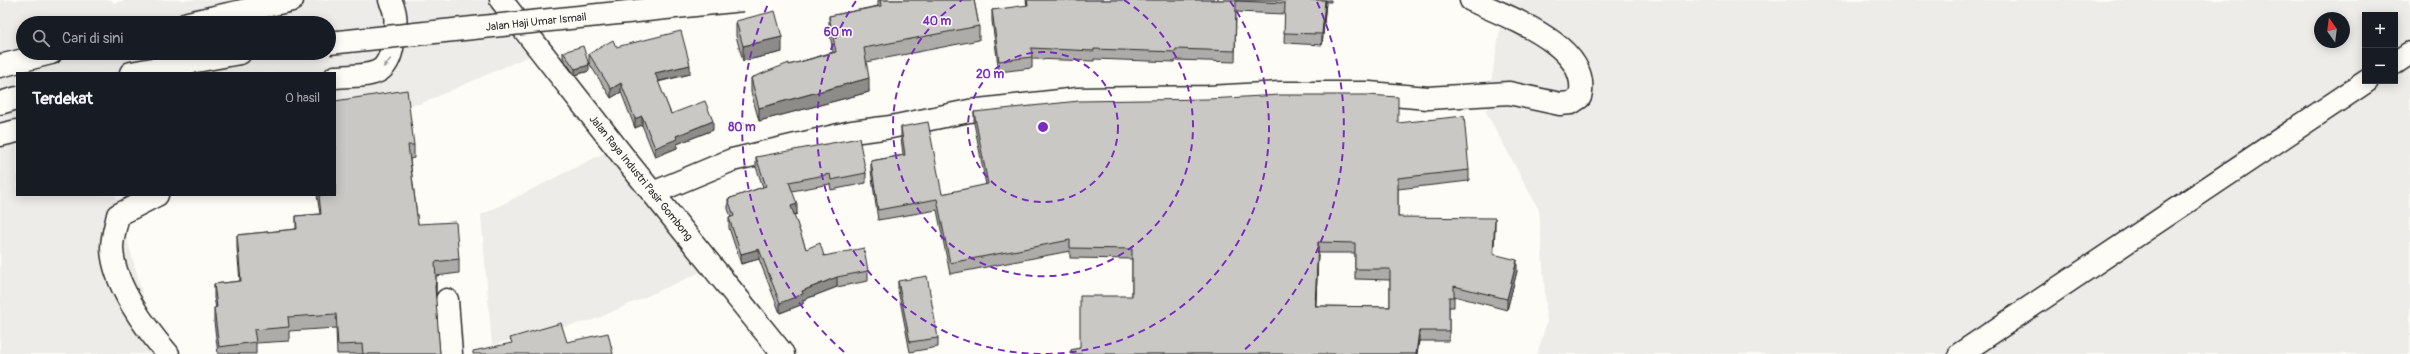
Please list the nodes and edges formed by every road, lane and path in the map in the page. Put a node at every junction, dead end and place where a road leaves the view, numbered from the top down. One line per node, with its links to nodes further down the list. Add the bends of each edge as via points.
1 (390, 0): 14 (street, one-way to 14, via 397,13 392,57 386,66 375,73)
2 (502, 0): 20 (street, Jalan Raya Industri Pasir Gombong)
3 (743, 0): 7 (street, Jalan Haji Umar Ismail, bridge)
4 (1471, 0): 20 (street, via 1535,31 1563,51 1573,60 1581,76 1580,97 1572,103 1560,104 1508,93 1428,98 1369,93 1280,93 1051,101 969,111 852,132 732,160)
5 (283, 1): 6 (street)
6 (218, 16)
7 (336, 42)
8 (2410, 53): 11 (street)
9 (24, 60): 12 (street)
10 (202, 60): 13 (street)
11 (2398, 61)
12 (0, 66)
13 (136, 72)
14 (336, 77)
15 (2363, 84): 26 (street)
16 (16, 98): 17 (street)
17 (0, 103)
18 (16, 131): 19 (street)
19 (0, 135)
20 (653, 193): 25 (street, Jalan Raya Industri Pasir Gombong)
21 (156, 196): 23 (street, via 118,214 112,247 125,289 147,330)
22 (447, 300): 24 (street)
23 (168, 354)
24 (451, 354)
25 (783, 354)
26 (1960, 354)

